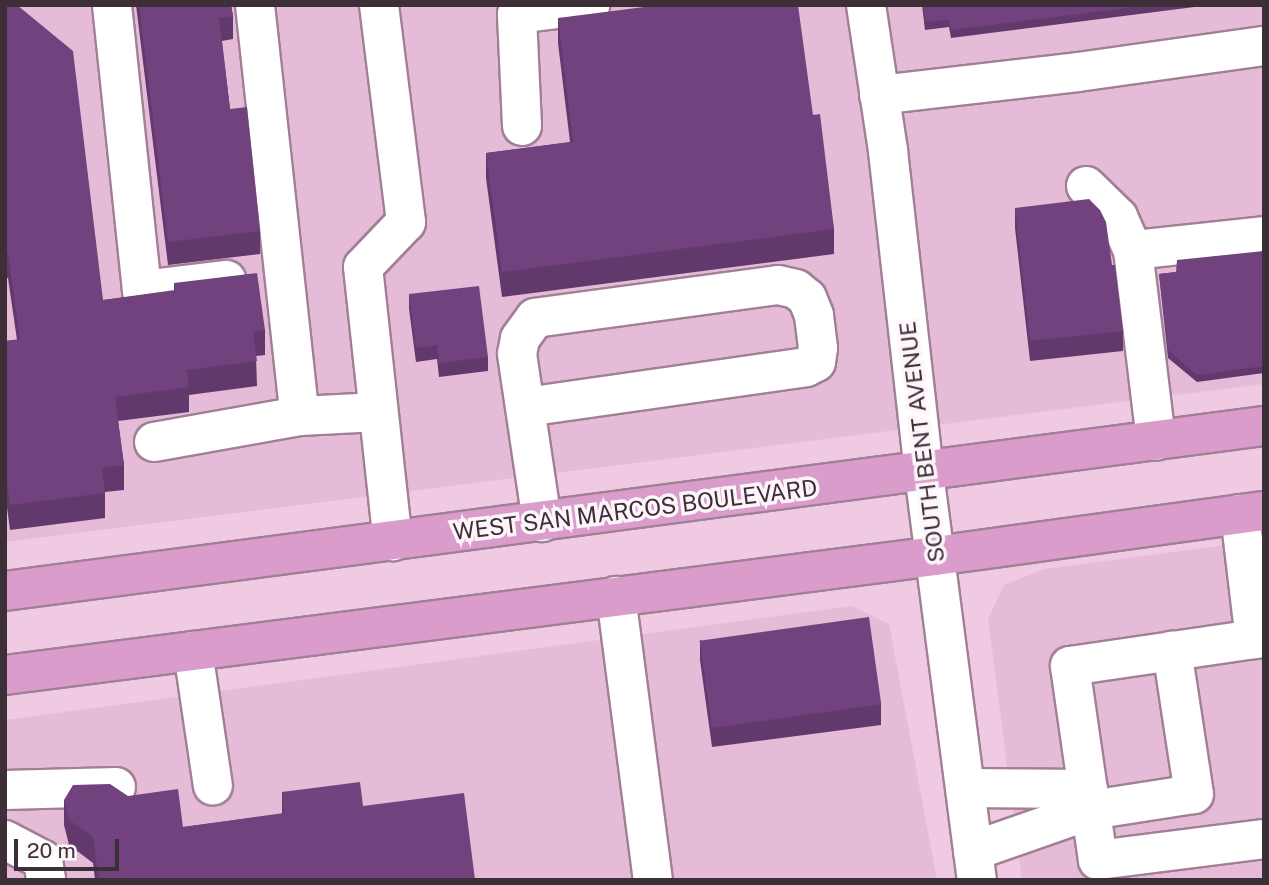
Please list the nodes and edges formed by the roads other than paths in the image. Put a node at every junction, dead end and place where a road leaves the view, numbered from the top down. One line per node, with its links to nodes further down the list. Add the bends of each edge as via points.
1 (112, 5): 12 (street, via 142,290)
2 (254, 5): 12 (street)
3 (379, 5): 14 (street, via 406,222 363,267)
4 (590, 5): 8 (street, via 517,14)
5 (866, 5): 7 (street, SOUTH BENT AVENUE)
6 (1264, 46): 7 (street)
7 (879, 95): 19 (street, SOUTH BENT AVENUE)
8 (522, 126)
9 (1086, 186): 11 (street, via 1118,217)
10 (1264, 236): 11 (street)
11 (1133, 250): 17 (street)
12 (284, 273): 15 (street)
13 (526, 407): 13 (street, via 806,367 816,362 814,315 807,298 796,289 778,285 535,318 520,339 517,354); 21 (street)
14 (378, 412): 15 (street); 22 (street)
15 (300, 416): 18 (street)
16 (1264, 426): 17 (main road, WEST SAN MARCOS BOULEVARD)
17 (1156, 441): 19 (main road, WEST SAN MARCOS BOULEVARD)
18 (154, 442)
19 (924, 473): 21 (main road, WEST SAN MARCOS BOULEVARD); 23 (street, SOUTH BENT AVENUE)
20 (1252, 512): 23 (main road); 26 (street)
21 (542, 522): 22 (main road, WEST SAN MARCOS BOULEVARD)
22 (393, 541): 24 (main road, WEST SAN MARCOS BOULEVARD)
23 (935, 556): 25 (main road); 32 (street, SOUTH BENT AVENUE)
24 (5, 591)
25 (616, 596): 27 (main road); 39 (street)
26 (1260, 638): 28 (street)
27 (193, 651): 29 (main road); 30 (street)
28 (1172, 651): 34 (street, via 1070,666); 34 (street, via 1194,794)
29 (5, 675)
30 (213, 786)
31 (116, 787): 33 (street)
32 (965, 788): 34 (street); 37 (street, SOUTH BENT AVENUE)
33 (5, 790)
34 (1089, 799): 35 (street, via 1098,860); 37 (street)
35 (1264, 839)
36 (5, 840): 38 (street, via 43,860)
37 (975, 866)
38 (46, 880)
39 (653, 880)

